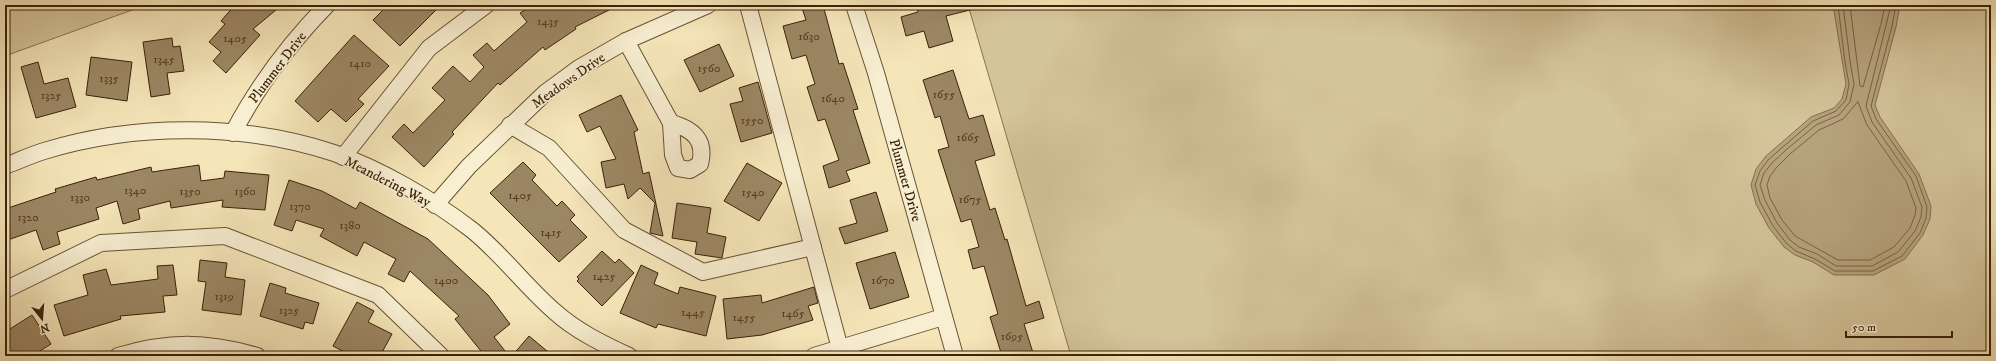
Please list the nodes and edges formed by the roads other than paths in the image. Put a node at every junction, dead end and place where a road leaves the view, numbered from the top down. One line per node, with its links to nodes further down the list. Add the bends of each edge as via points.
1 (327, 5): 9 (street, Plummer Drive, via 273,67 251,98)
2 (486, 5): 10 (street, via 429,48)
3 (708, 5): 6 (street, Meadows Drive)
4 (748, 5): 13 (street)
5 (854, 5): 15 (street, Plummer Drive, via 910,190)
6 (626, 41): 7 (street); 8 (street, Meadows Drive, via 579,68 545,93)
7 (671, 123)
8 (510, 125): 12 (street, Meadows Drive, via 468,166); 13 (street, via 549,148 624,230 704,272)
9 (233, 133): 10 (street, Meandering Way, via 308,146); 11 (street, Meandering Way, via 179,130 134,132 43,151)
10 (343, 157): 12 (street, Meandering Way, via 362,164)
11 (5, 166)
12 (435, 205): 20 (street, Meandering Way, via 472,230 510,265 554,312 596,341)
13 (813, 247): 16 (street)
14 (5, 290): 19 (street, via 101,243 225,236 378,295)
15 (943, 317): 16 (street); 22 (street, Plummer Drive)
16 (841, 352): 21 (street)
17 (118, 356): 18 (street, via 133,351 187,343 217,346)
18 (257, 356)
19 (441, 356)
20 (629, 356)
21 (814, 356)
22 (955, 356)

